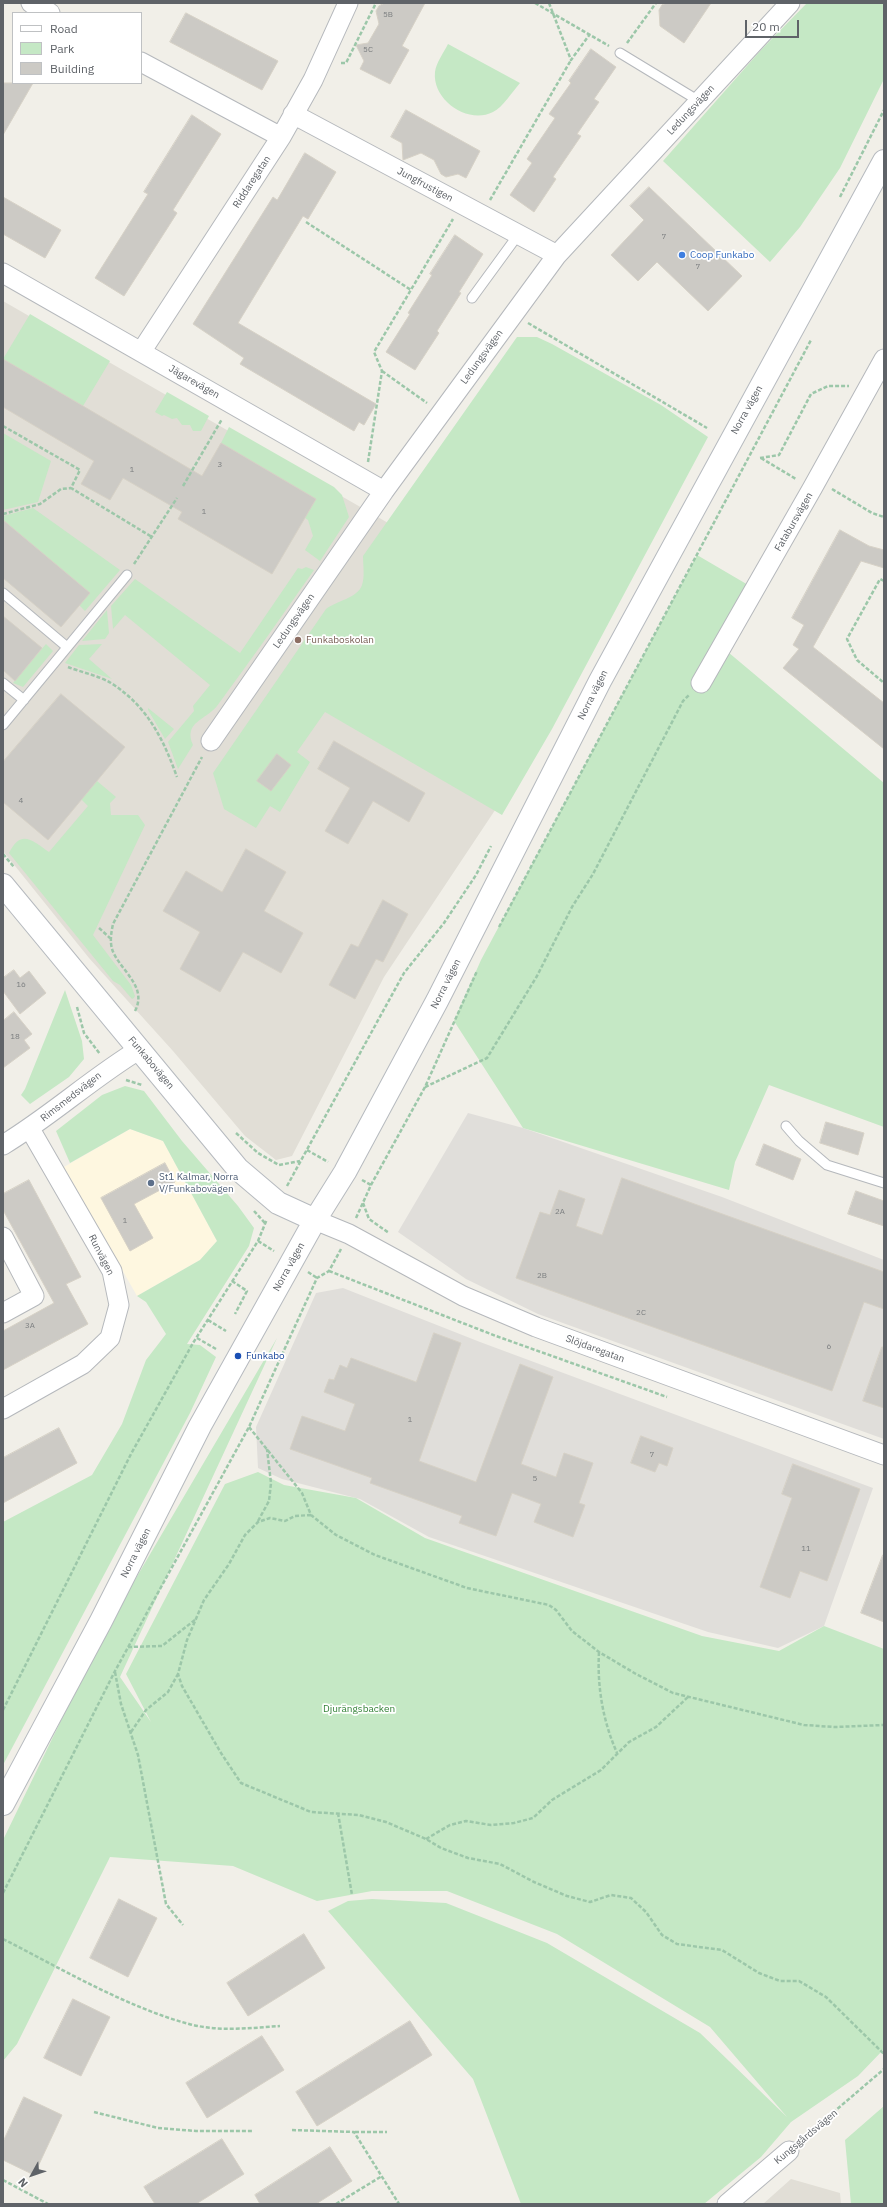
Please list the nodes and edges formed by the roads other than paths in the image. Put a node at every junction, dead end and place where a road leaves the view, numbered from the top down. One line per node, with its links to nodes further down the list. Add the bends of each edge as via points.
1 (31, 3): 4 (street)
2 (348, 3): 8 (street, Riddaregatan, via 313,80)
3 (790, 3): 7 (street, Ledungsvägen)
4 (48, 12)
5 (620, 53): 7 (lane)
6 (142, 63): 9 (street)
7 (699, 101): 12 (street, Ledungsvägen)
8 (293, 114): 9 (street, Riddaregatan); 11 (street, Jungfrustigen)
9 (281, 137): 15 (street, Riddaregatan)
10 (884, 161): 32 (main road, Norra vägen, via 600,681 433,1008 345,1172)
11 (518, 235): 12 (street, Jungfrustigen); 14 (lane)
12 (557, 255): 17 (street, Ledungsvägen)
13 (3, 273): 15 (street, Jägarevägen)
14 (472, 298)
15 (142, 352): 17 (street, Jägarevägen)
16 (884, 359): 22 (street, Fatabursvägen)
17 (384, 491): 25 (street, Ledungsvägen)
18 (127, 575): 20 (lane)
19 (3, 593): 20 (lane)
20 (67, 647): 23 (lane)
21 (3, 683): 23 (lane)
22 (701, 683)
23 (24, 700): 24 (lane)
24 (3, 725)
25 (211, 741)
26 (3, 885): 27 (main road, Funkabovägen)
27 (140, 1049): 29 (street, Rimsmedsvägen, via 110,1067); 32 (main road, Funkabovägen, via 238,1169 278,1203)
28 (786, 1126): 31 (lane, via 827,1165)
29 (30, 1128): 30 (street, Rimsmedsvägen); 35 (street, Runvägen, via 112,1272 119,1305 110,1338 83,1364)
30 (3, 1145)
31 (884, 1183)
32 (315, 1220): 36 (street, Slöjdaregatan, via 349,1234 463,1296 536,1327); 37 (main road, Norra vägen, via 200,1426 101,1622)
33 (3, 1237): 34 (street, via 34,1296)
34 (3, 1313)
35 (3, 1409)
36 (884, 1455)
37 (3, 1804)
38 (789, 2151): 39 (street, Kungsgårdsvägen)
39 (728, 2204)

